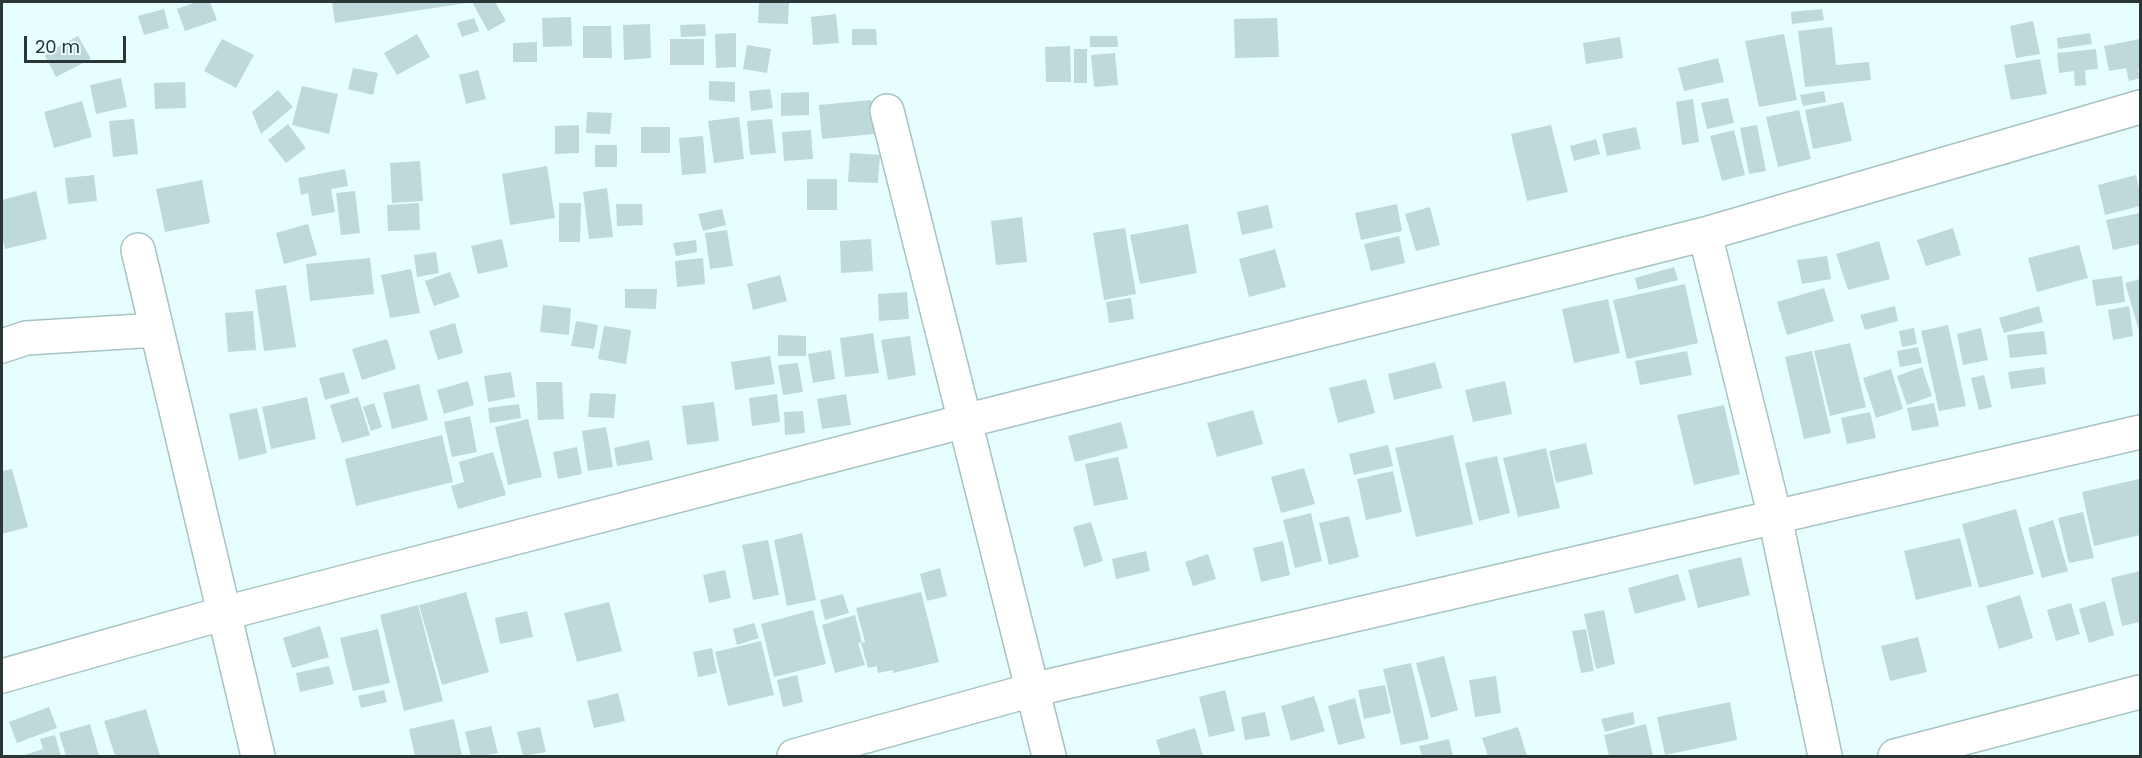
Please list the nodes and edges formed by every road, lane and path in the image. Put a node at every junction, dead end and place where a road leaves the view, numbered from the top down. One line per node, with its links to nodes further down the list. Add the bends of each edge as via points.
1 (2140, 107): 3 (street)
2 (887, 111): 7 (street)
3 (1705, 234): 7 (street); 9 (street)
4 (138, 250): 5 (street)
5 (157, 330): 6 (street, via 26,338); 10 (street)
6 (2, 346)
7 (965, 421): 10 (street); 12 (street)
8 (2140, 432): 9 (street)
9 (1775, 517): 12 (street); 17 (street)
10 (225, 613): 11 (street); 14 (street)
11 (2, 676)
12 (1032, 690): 15 (street); 16 (street)
13 (2140, 692): 18 (street)
14 (258, 756)
15 (794, 756)
16 (1048, 756)
17 (1825, 756)
18 (1895, 756)

